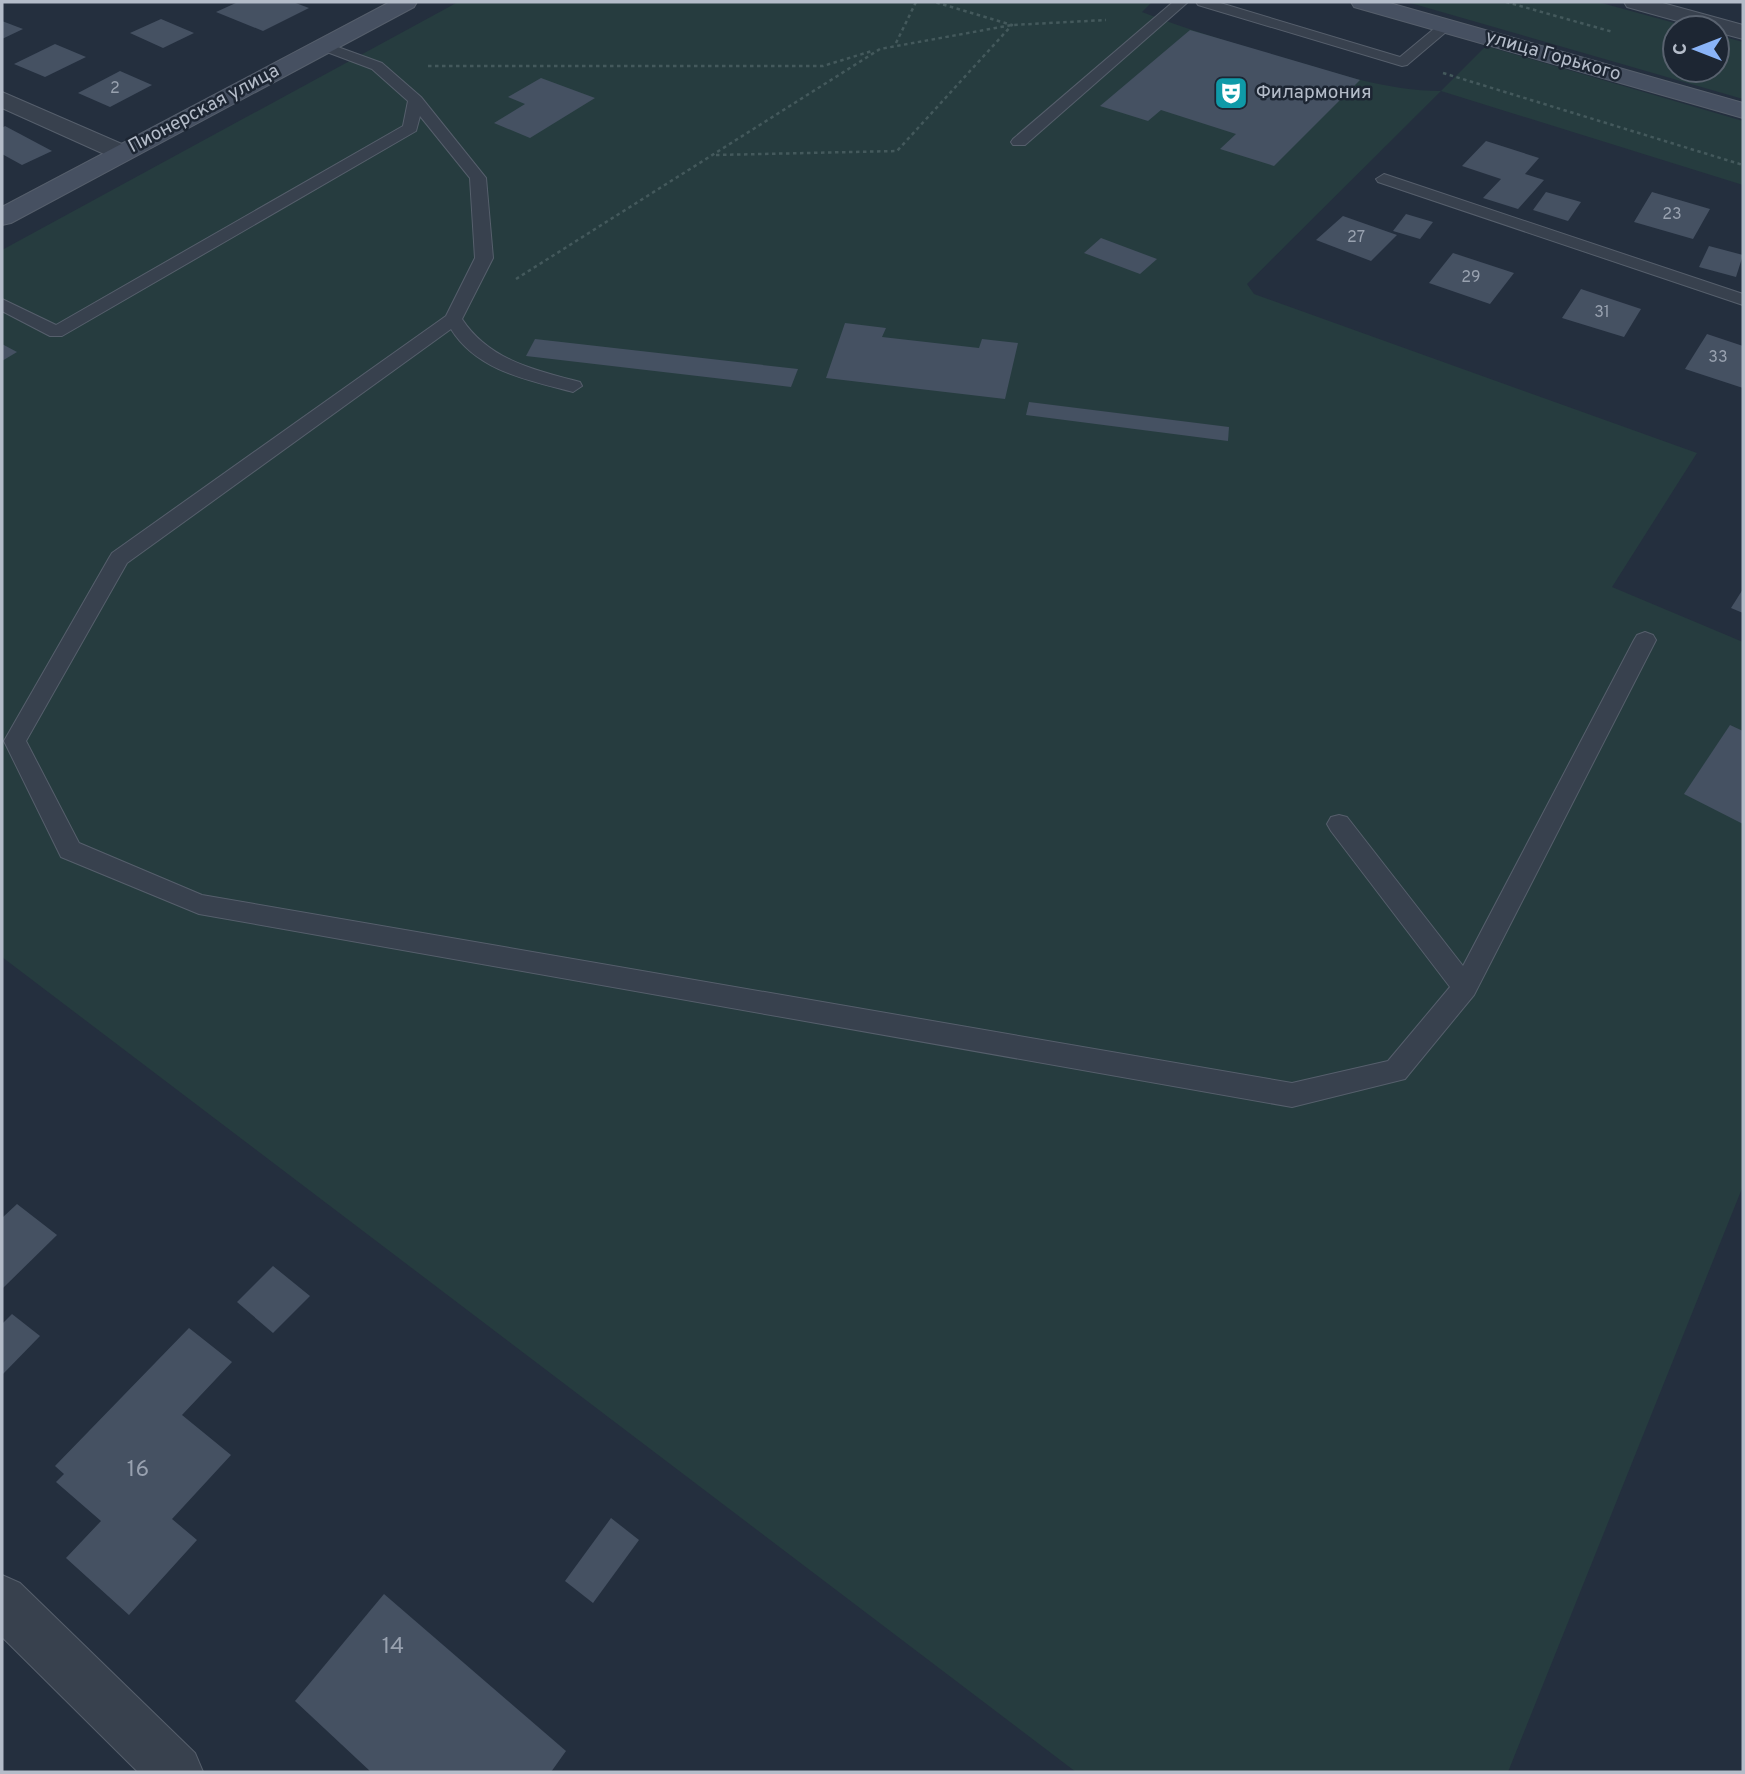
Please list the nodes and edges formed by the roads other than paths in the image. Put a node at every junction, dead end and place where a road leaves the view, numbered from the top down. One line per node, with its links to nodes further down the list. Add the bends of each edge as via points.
1 (406, 2): 8 (street, Пионерская улица)
2 (1181, 2): 12 (lane)
3 (1203, 2): 6 (lane, via 1404,61)
4 (1362, 2): 6 (street, улица Горького)
5 (1635, 2): 7 (street)
6 (1446, 26): 11 (street, улица Горького)
7 (1743, 32)
8 (324, 46): 10 (lane, via 377,66); 13 (street, Пионерская улица)
9 (2, 99): 13 (street)
10 (416, 100): 17 (lane, via 410,128 56,332); 18 (lane, via 478,178 484,258)
11 (1743, 111)
12 (1019, 142)
13 (122, 153): 15 (street, Пионерская улица)
14 (1384, 179): 16 (lane)
15 (2, 217)
16 (1743, 300)
17 (2, 304)
18 (453, 319): 19 (lane, via 462,335 498,363); 22 (lane, via 119,558 15,741 70,850 199,904 1292,1096 1396,1071)
19 (573, 386)
20 (1644, 640): 22 (lane)
21 (1339, 824): 22 (lane)
22 (1465, 987)
23 (2, 1601): 24 (street)
24 (176, 1772)

